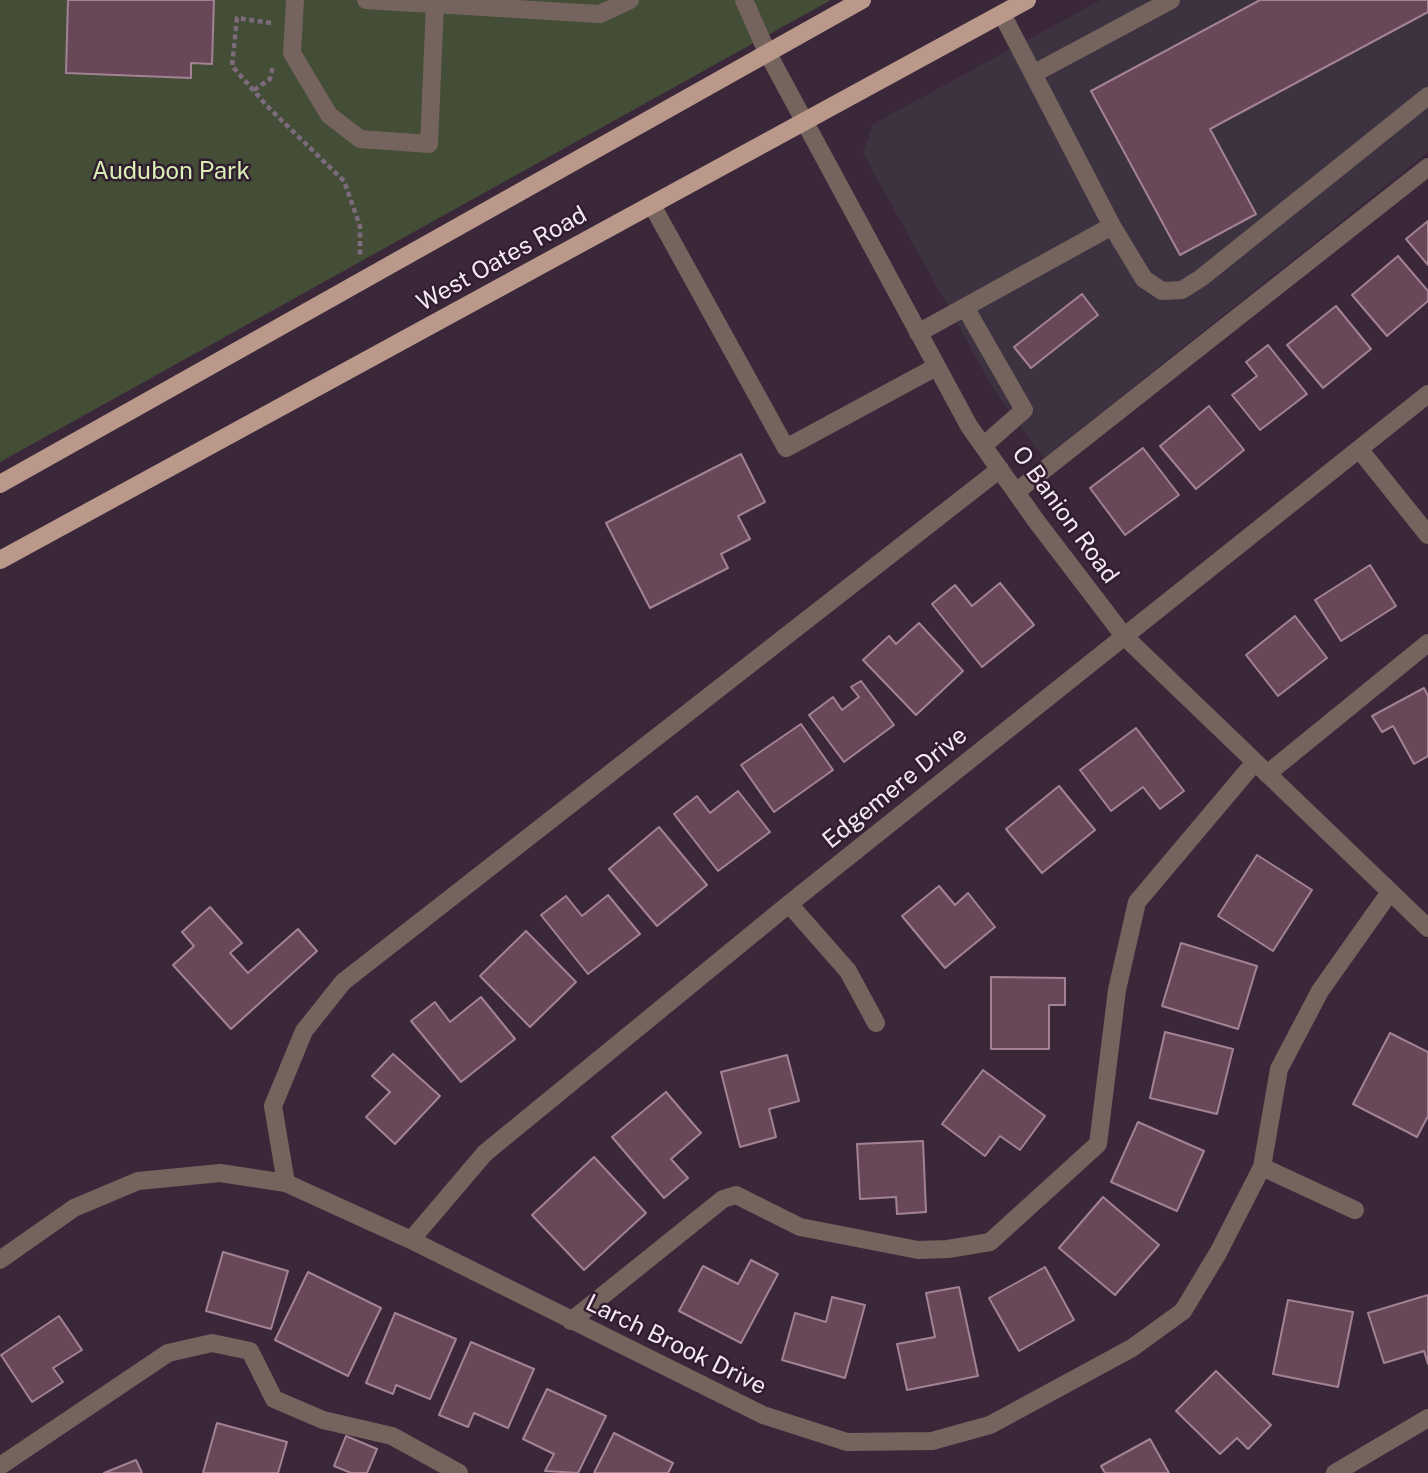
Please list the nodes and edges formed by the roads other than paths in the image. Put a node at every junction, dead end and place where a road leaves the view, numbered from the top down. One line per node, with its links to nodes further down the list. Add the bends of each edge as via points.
1 (295, 0): 8 (street, via 292,53 329,115 360,139 429,144)
2 (366, 0): 8 (street)
3 (629, 0): 8 (street, via 600,14)
4 (744, 0): 10 (street, O Banion Road)
5 (862, 0): 10 (main road, West Oates Road)
6 (1027, 0): 9 (main road, West Oates Road)
7 (1171, 0): 11 (street)
8 (435, 4)
9 (1002, 14): 11 (street); 13 (main road, West Oates Road)
10 (767, 52): 13 (street, O Banion Road); 24 (main road, West Oates Road)
11 (1033, 74): 16 (street)
12 (1428, 96): 16 (street, via 1182,290 1162,291 1144,279)
13 (805, 122): 15 (main road, West Oates Road); 18 (street, O Banion Road)
14 (1428, 167): 25 (street)
15 (652, 205): 19 (street, via 786,448); 27 (main road, West Oates Road)
16 (1112, 226): 17 (street)
17 (965, 307): 18 (street); 21 (street, via 1024,410)
18 (918, 333): 19 (street, O Banion Road)
19 (936, 367): 21 (street, O Banion Road)
20 (1428, 394): 22 (street, Edgemere Drive)
21 (983, 446): 23 (street, O Banion Road)
22 (1359, 449): 26 (street); 28 (street, Edgemere Drive)
23 (1000, 469): 25 (street, O Banion Road); 36 (street, via 343,982 304,1031 273,1106)
24 (0, 484)
25 (1016, 492): 28 (street, O Banion Road)
26 (1428, 535)
27 (0, 560)
28 (1124, 636): 30 (street, O Banion Road); 32 (street, Edgemere Drive)
29 (1428, 643): 30 (street)
30 (1261, 768): 31 (street, O Banion Road); 40 (street, via 1137,902 1117,990 1098,1144 990,1242 918,1250 800,1227 736,1195 723,1199)
31 (1390, 892): 33 (street, O Banion Road); 35 (street, Larch Brook Drive, via 1320,991 1279,1069)
32 (789, 904): 34 (street, via 848,971); 38 (street, Edgemere Drive, via 485,1153)
33 (1428, 928)
34 (876, 1023)
35 (1262, 1167): 37 (street); 40 (street, Larch Brook Drive, via 1184,1311 1132,1348 990,1425 932,1441 847,1442 763,1415)
36 (286, 1183): 38 (street, Larch Brook Drive); 39 (street, Larch Brook Drive, via 220,1173 138,1181 74,1208)
37 (1355, 1210)
38 (411, 1240): 40 (street, Larch Brook Drive)
39 (0, 1260)
40 (571, 1321)
41 (1428, 1418): 44 (street)
42 (0, 1466): 43 (street, via 168,1353 212,1343 250,1351 274,1399 323,1420 392,1436)
43 (459, 1473)
44 (1335, 1473)

